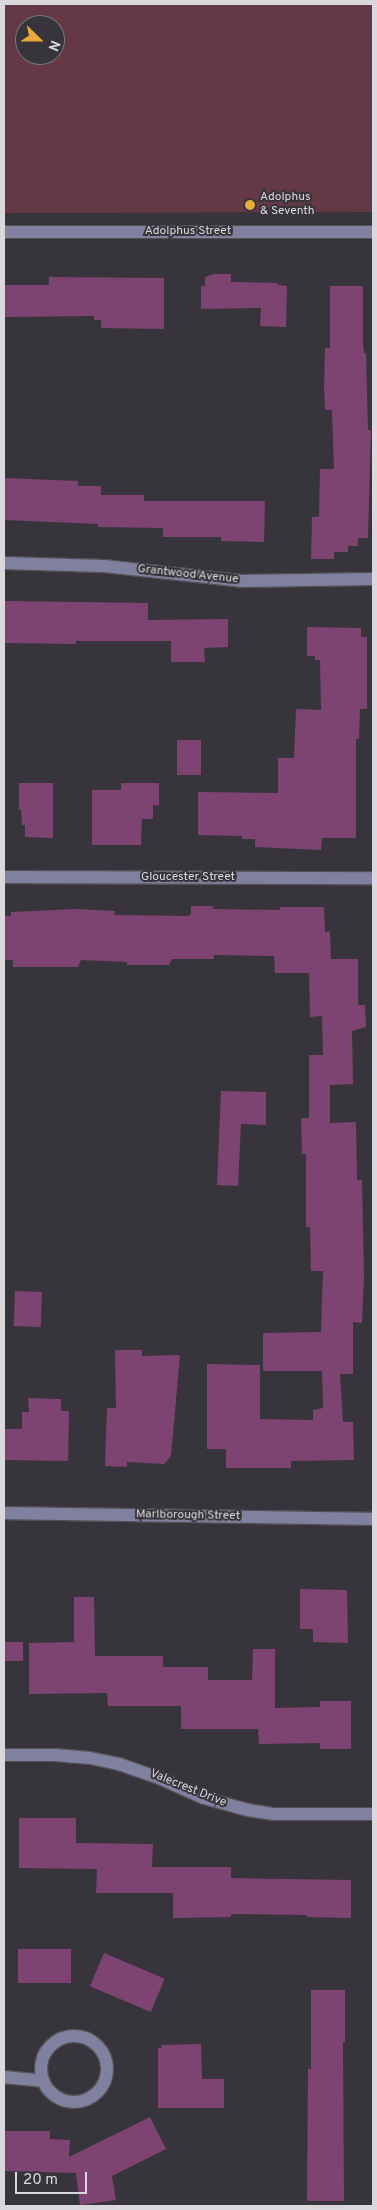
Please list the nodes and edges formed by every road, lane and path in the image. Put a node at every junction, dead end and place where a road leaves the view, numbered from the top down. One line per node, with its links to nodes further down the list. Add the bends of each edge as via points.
1 (4, 232): 2 (street, Adolphus Street)
2 (373, 232)
3 (4, 563): 4 (street, Grantwood Avenue, via 104,566 241,581)
4 (373, 579)
5 (4, 877): 6 (street, Gloucester Street)
6 (373, 878)
7 (4, 1513): 8 (street, Marlborough Street)
8 (373, 1519)
9 (4, 1755): 10 (street, Valecrest Drive, via 55,1755 119,1764 204,1798 248,1810 274,1814)
10 (373, 1814)
11 (4, 2077): 12 (street)
12 (44, 2081): 12 (street, via 58,2098 80,2102 99,2091 107,2070 106,2059 89,2040 74,2036 64,2038 48,2050 43,2060)

